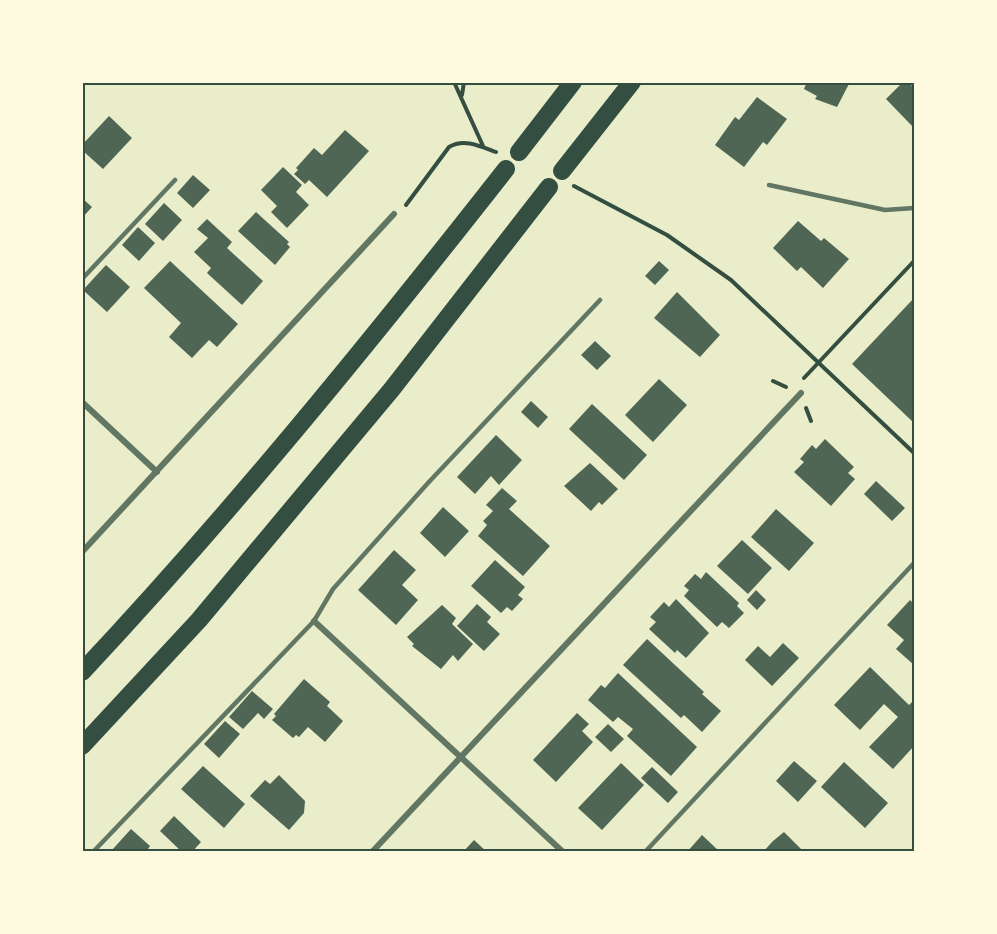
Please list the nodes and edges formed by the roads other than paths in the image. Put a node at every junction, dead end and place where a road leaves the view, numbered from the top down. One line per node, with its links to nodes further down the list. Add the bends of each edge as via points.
1 (573, 82): 3 (highway)
2 (632, 82): 5 (highway)
3 (519, 152)
4 (506, 169): 19 (highway, via 176,573)
5 (562, 171)
6 (175, 180): 11 (lane)
7 (769, 185): 9 (lane, via 885,210)
8 (549, 188): 20 (highway, via 392,388 207,612)
9 (915, 208)
10 (394, 214): 15 (street)
11 (82, 279)
12 (600, 300): 18 (lane, via 333,589)
13 (801, 393): 21 (street)
14 (82, 402): 15 (street)
15 (157, 472): 16 (street)
16 (82, 552)
17 (915, 563): 25 (lane)
18 (314, 621): 21 (street); 22 (lane)
19 (82, 672)
20 (82, 746)
21 (460, 756): 23 (street); 24 (street)
22 (93, 852)
23 (372, 852)
24 (563, 852)
25 (645, 852)

